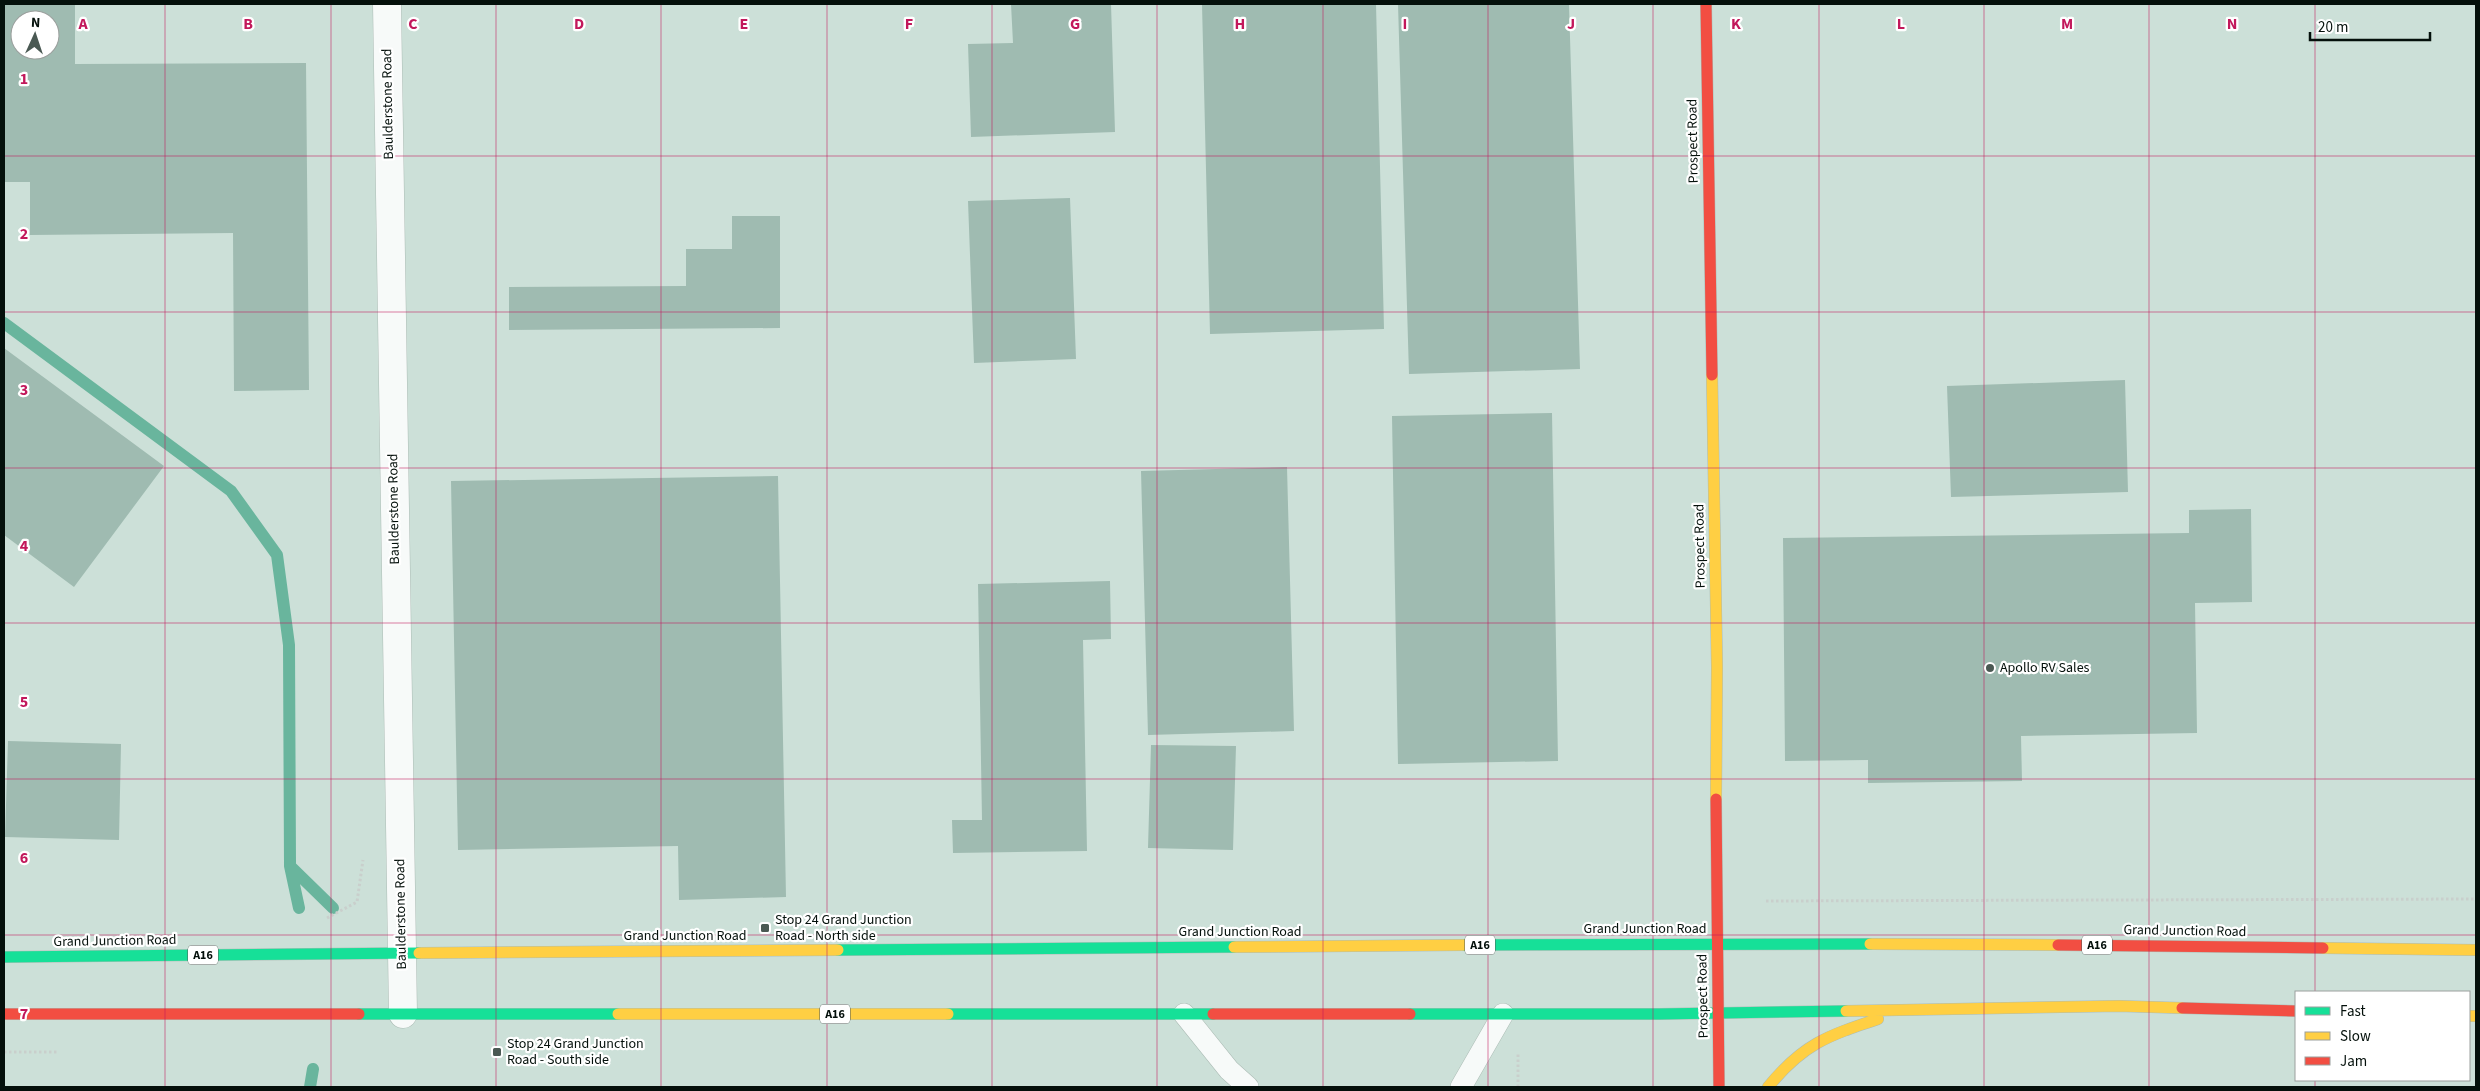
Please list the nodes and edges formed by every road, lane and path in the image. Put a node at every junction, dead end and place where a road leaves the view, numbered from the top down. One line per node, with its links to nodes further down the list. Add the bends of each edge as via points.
1 (387, 4): 3 (street, Baulderstone Road)
2 (1706, 4): 7 (main road, Prospect Road, via 1717,667)
3 (400, 860): 6 (path, via 364,858 357,902); 9 (street, Baulderstone Road)
4 (2476, 898): 5 (path)
5 (1766, 901)
6 (324, 920)
7 (1717, 944): 8 (main road, Grand Junction Road / A16); 9 (main road, Grand Junction Road / A16); 13 (main road, Prospect Road)
8 (2476, 950)
9 (402, 953): 10 (main road, Grand Junction Road / A16); 15 (street, Baulderstone Road)
10 (4, 957)
11 (1905, 1010): 12 (main road, A16, via 2119,1006); 13 (main road, A16); 25 (main road, via 1810,1043 1789,1061)
12 (2295, 1011)
13 (1718, 1013): 17 (main road, A16); 24 (main road, Prospect Road)
14 (4, 1014): 15 (main road, A16)
15 (403, 1014): 16 (main road, A16)
16 (1184, 1014): 17 (main road, A16); 20 (lane, via 1229,1070)
17 (1504, 1014): 19 (lane)
18 (1518, 1050): 23 (path)
19 (1479, 1058): 21 (lane); 22 (lane)
20 (1248, 1087)
21 (1461, 1087)
22 (1478, 1087)
23 (1518, 1087)
24 (1719, 1087)
25 (1768, 1087)

